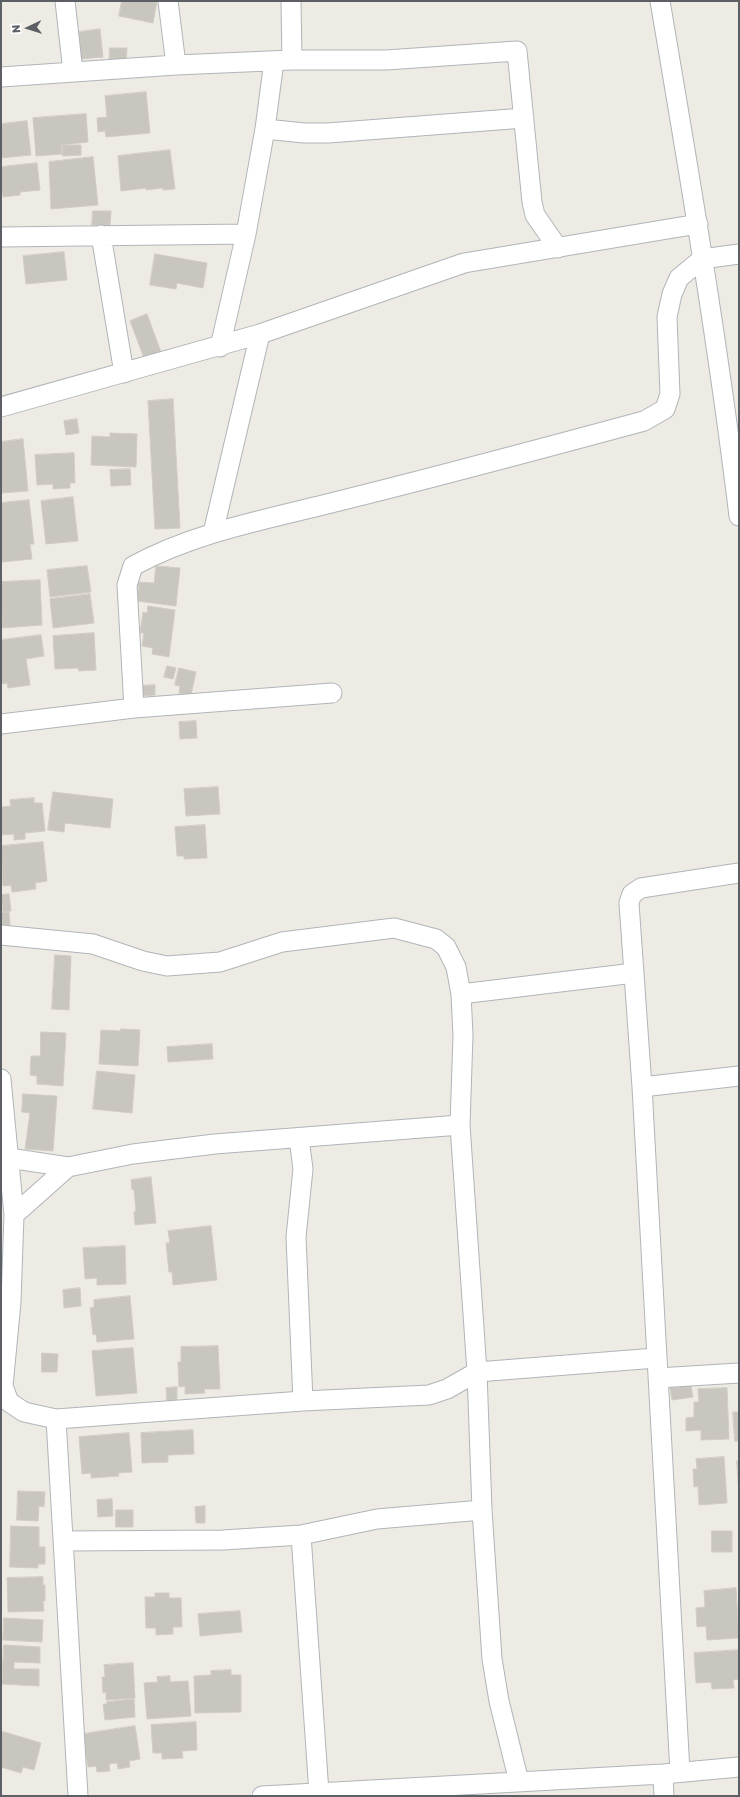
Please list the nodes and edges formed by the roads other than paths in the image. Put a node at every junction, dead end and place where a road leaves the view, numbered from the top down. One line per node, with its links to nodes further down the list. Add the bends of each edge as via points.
1 (65, 1): 8 (street)
2 (168, 1): 7 (street)
3 (291, 1): 5 (street)
4 (660, 1): 12 (street)
5 (292, 60): 6 (street); 10 (street, via 386,60 517,51)
6 (274, 61): 7 (street); 11 (street)
7 (176, 65): 8 (street)
8 (73, 72): 9 (street)
9 (1, 77)
10 (524, 118): 11 (street, via 328,133); 16 (street, via 534,215)
11 (265, 129): 13 (street)
12 (698, 224): 16 (street); 18 (street)
13 (246, 234): 14 (street); 20 (street)
14 (101, 235): 15 (street); 21 (street)
15 (1, 237)
16 (558, 248): 19 (street, via 464,263)
17 (739, 254): 18 (street)
18 (702, 259): 23 (street, via 725,400); 24 (street, via 679,278 672,294 667,317 670,394 665,409 644,421)
19 (260, 334): 20 (street); 24 (street)
20 (220, 347): 21 (street)
21 (124, 373): 22 (street)
22 (1, 407)
23 (739, 516)
24 (213, 533): 26 (street, via 149,557 133,566 127,585)
25 (332, 693): 26 (street)
26 (134, 708): 27 (street)
27 (1, 724)
28 (739, 873): 30 (street, via 641,888 632,894 629,903)
29 (1, 935): 31 (street, via 93,944 143,961 167,966 220,962 282,942 394,928 436,939 446,947 456,967)
30 (634, 973): 31 (street); 34 (street)
31 (461, 994): 35 (street, via 463,1035)
32 (739, 1076): 34 (street)
33 (1, 1079): 37 (street)
34 (642, 1087): 41 (street)
35 (460, 1125): 36 (street); 42 (street)
36 (299, 1138): 38 (street, via 146,1152); 45 (street, via 303,1169 296,1237)
37 (8, 1158): 38 (street); 39 (street)
38 (68, 1167): 39 (street)
39 (14, 1214): 40 (street)
40 (6, 1302): 46 (street, via 3,1386 9,1402 24,1412)
41 (656, 1358): 42 (street); 44 (street)
42 (477, 1372): 45 (street, via 447,1389 429,1395); 47 (street)
43 (739, 1373): 44 (street)
44 (658, 1378): 51 (street)
45 (303, 1401): 46 (street)
46 (56, 1419): 49 (street)
47 (482, 1510): 48 (street, via 377,1519); 52 (street, via 492,1659)
48 (301, 1535): 49 (street, via 224,1540); 53 (street)
49 (64, 1541): 54 (street)
50 (739, 1768): 51 (street)
51 (671, 1773): 52 (street); 56 (street)
52 (518, 1782): 53 (street)
53 (319, 1793): 55 (street)
54 (78, 1796)
55 (262, 1796)
56 (664, 1796)

